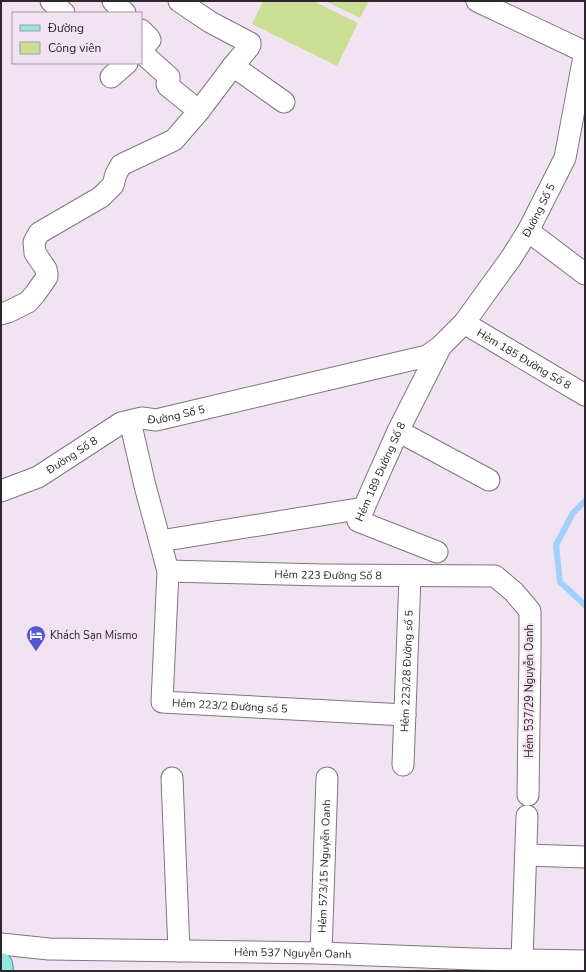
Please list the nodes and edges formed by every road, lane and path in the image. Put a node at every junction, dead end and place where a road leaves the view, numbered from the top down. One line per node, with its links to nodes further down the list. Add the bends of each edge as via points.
1 (51, 1): 4 (street)
2 (179, 1): 10 (street, via 210,22 250,43)
3 (477, 1): 8 (street)
4 (63, 12)
5 (142, 31): 6 (street, via 150,40)
6 (142, 50)
7 (142, 52): 13 (street, via 169,77 168,86)
8 (585, 52): 14 (street, Đường Số 5, via 565,158)
9 (126, 64): 11 (street)
10 (233, 66): 12 (street); 13 (street)
11 (111, 77)
12 (284, 102)
13 (199, 111): 16 (street, via 174,140 121,165 114,185 101,197 39,233 34,242 35,253 46,269 47,278 28,302)
14 (528, 231): 15 (street); 17 (street, Đường Số 5)
15 (585, 274)
16 (1, 314)
17 (464, 323): 18 (street, Đường Số 5); 19 (street, Hẻm 185 Đường Số 8)
18 (440, 346): 20 (street, Đường Số 5, via 425,342 150,406); 21 (street, Hẻm 189 Đường Số 8)
19 (585, 395)
20 (136, 420): 23 (street, Đường Số 8, via 120,423 38,477); 25 (street, via 145,486)
21 (398, 431): 22 (street); 24 (street, Hẻm 189 Đường Số 8)
22 (489, 480)
23 (1, 491)
24 (364, 508): 25 (street); 26 (street, Hẻm 189 Đường Số 8, via 358,521)
25 (160, 540): 27 (street)
26 (437, 552)
27 (168, 571): 28 (street, Hẻm 223 Đường Số 8); 30 (street, Hẻm 223/2 Đường số 5, via 162,702)
28 (410, 576): 29 (street, Hẻm 223 Đường Số 8, via 496,576); 30 (street, Hẻm 223/28 Đường số 5)
29 (514, 592): 34 (street, Hẻm 537/29 Nguyễn Oanh, via 530,611)
30 (405, 715): 31 (street, Hẻm 223/28 Đường số 5)
31 (403, 765)
32 (172, 778): 39 (street)
33 (327, 778): 40 (street, Hẻm 573/15 Nguyễn Oanh)
34 (528, 795)
35 (527, 816): 36 (street)
36 (526, 855): 37 (street); 41 (street)
37 (585, 857)
38 (1, 944): 39 (street, Hẻm 537 Nguyễn Oanh, via 49,949)
39 (179, 951): 40 (street, Hẻm 537 Nguyễn Oanh)
40 (321, 953): 44 (street, Hẻm 537 Nguyễn Oanh)
41 (522, 960): 42 (street, Hẻm 537 Nguyễn Oanh); 44 (street, Hẻm 537 Nguyễn Oanh)
42 (585, 961)
43 (1, 964): 45 (main road)
44 (473, 965)
45 (2, 971)

